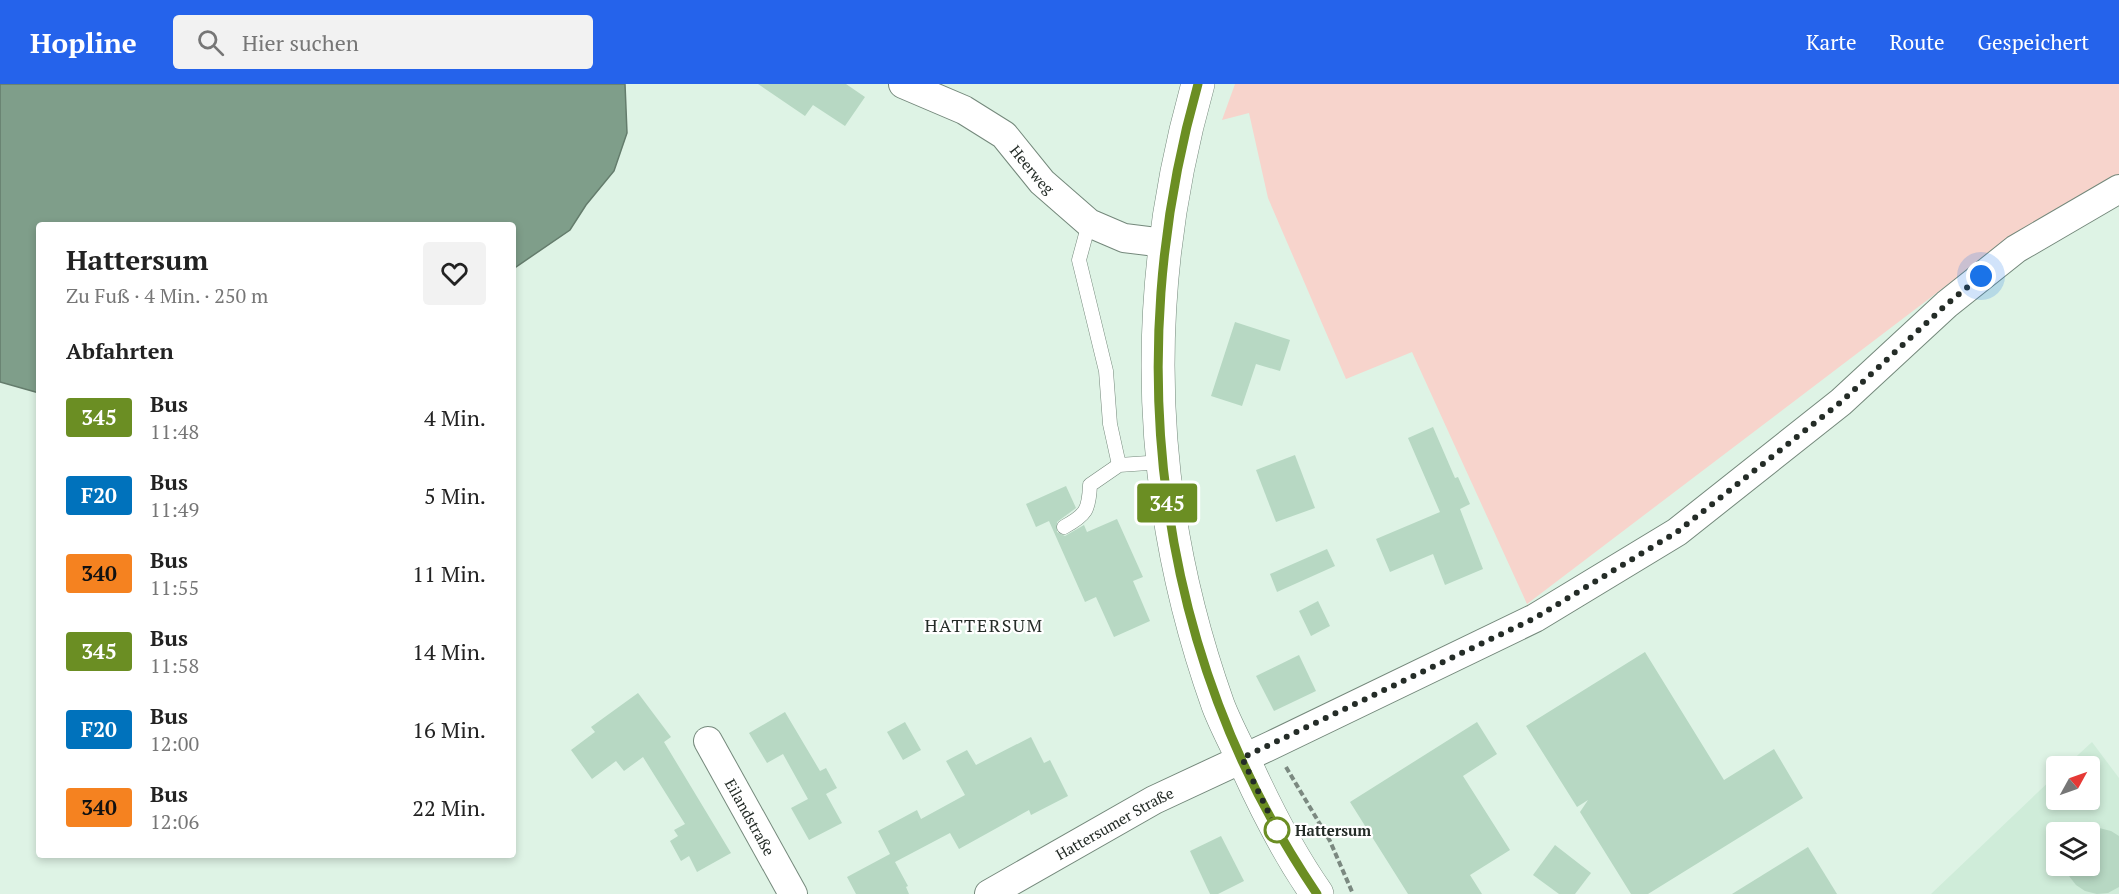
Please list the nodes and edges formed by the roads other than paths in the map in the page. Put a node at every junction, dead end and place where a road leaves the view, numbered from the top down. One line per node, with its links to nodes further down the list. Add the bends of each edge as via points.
1 (903, 84): 4 (street, Heerweg, via 964,110 1004,135 1042,182)
2 (1198, 84): 5 (main road, via 1173,185)
3 (2119, 189): 10 (street, Hattersumer Straße, via 2016,249 1947,304 1841,402 1677,532 1535,618)
4 (1089, 223): 5 (street, Heerweg, via 1124,238); 7 (lane, via 1079,260 1106,371 1110,424)
5 (1164, 243): 6 (main road, via 1158,389)
6 (1162, 462): 7 (lane); 10 (main road, via 1186,600 1219,706)
7 (1119, 465): 8 (lane, via 1090,485 1088,509)
8 (1064, 527)
9 (708, 741): 11 (street, Eilandstraße)
10 (1257, 752): 12 (street, Hattersumer Straße, via 1154,800); 13 (main road, via 1278,830)
11 (793, 894)
12 (989, 894)
13 (1317, 894)

